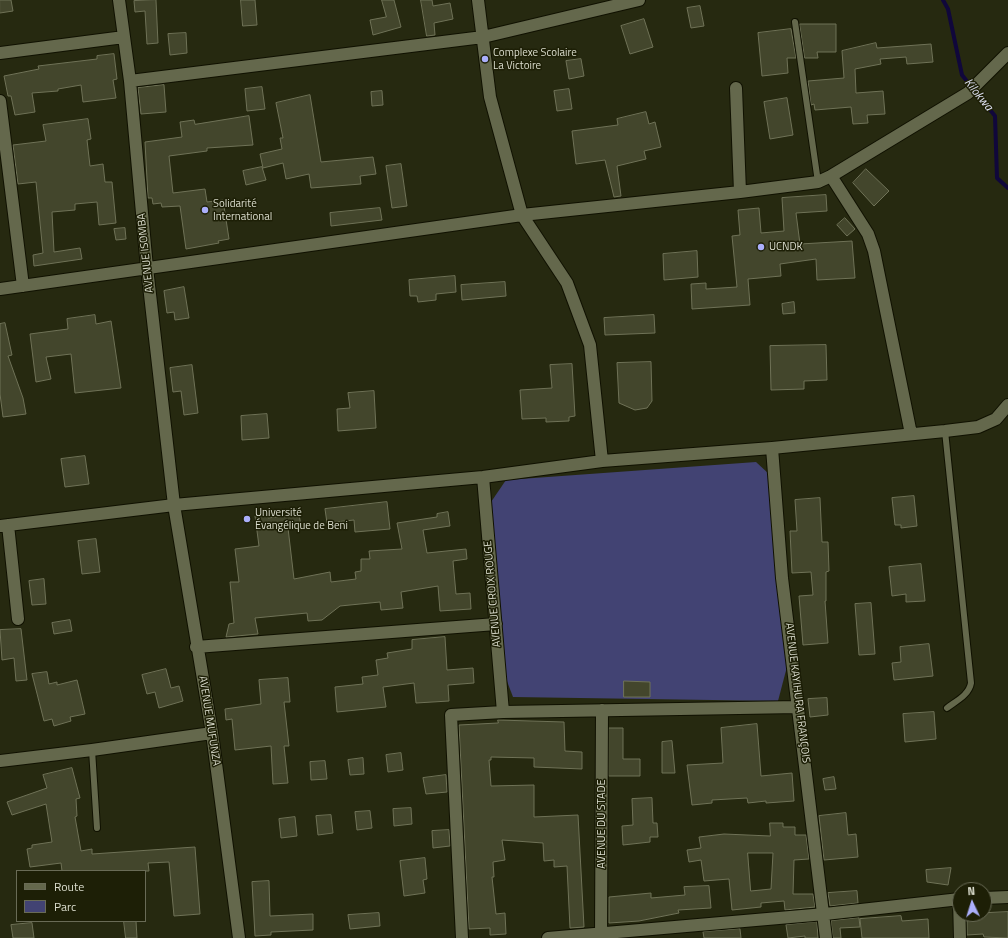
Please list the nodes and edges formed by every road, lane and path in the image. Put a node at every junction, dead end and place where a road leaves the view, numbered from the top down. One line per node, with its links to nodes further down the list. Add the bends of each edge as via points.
1 (119, 0): 5 (street, AVENUE ISOMBA)
2 (478, 0): 6 (street)
3 (639, 0): 6 (street)
4 (795, 22): 13 (lane)
5 (124, 37): 8 (street); 9 (street, AVENUE ISOMBA)
6 (483, 37): 9 (street); 15 (street, via 490,97)
7 (1008, 53): 12 (street, via 968,93)
8 (0, 54)
9 (130, 81): 16 (street, AVENUE ISOMBA)
10 (736, 88): 14 (street)
11 (0, 101): 17 (street)
12 (832, 176): 13 (street); 21 (street, via 868,234 874,251)
13 (818, 182): 14 (street)
14 (740, 192): 15 (street)
15 (522, 215): 16 (street); 23 (street, via 567,283 590,345)
16 (147, 268): 17 (street); 25 (street, AVENUE ISOMBA)
17 (24, 286): 18 (street)
18 (0, 289)
19 (1008, 405): 20 (street, via 996,419 978,427)
20 (945, 431): 21 (street); 31 (lane, via 971,683 964,696)
21 (911, 434): 22 (street)
22 (772, 448): 23 (street); 30 (street, AVENUE KAYIHURA FRANÇOIS, via 782,578)
23 (602, 461): 24 (street)
24 (483, 477): 25 (street); 28 (street, AVENUE CROIX ROUGE)
25 (174, 505): 26 (street); 29 (street, AVENUE MUFUNZA)
26 (4, 526): 27 (street)
27 (18, 619)
28 (496, 624): 29 (street); 33 (street, AVENUE CROIX ROUGE)
29 (196, 647): 34 (street, AVENUE MUFUNZA)
30 (798, 707): 32 (street); 41 (street, AVENUE KAYIHURA FRANÇOIS)
31 (947, 708)
32 (602, 710): 33 (street); 43 (street, AVENUE DU STADE)
33 (504, 712): 45 (street, via 451,715)
34 (212, 734): 35 (street); 44 (street, AVENUE MUFUNZA)
35 (92, 750): 36 (street); 37 (lane)
36 (0, 761)
37 (97, 828)
38 (1008, 897): 39 (street)
39 (992, 898)
40 (952, 900): 41 (street)
41 (825, 914): 43 (street); 47 (street, AVENUE KAYIHURA FRANÇOIS)
42 (960, 922): 48 (street)
43 (601, 936): 46 (street)
44 (239, 938)
45 (462, 938)
46 (548, 938)
47 (826, 938)
48 (960, 938)

